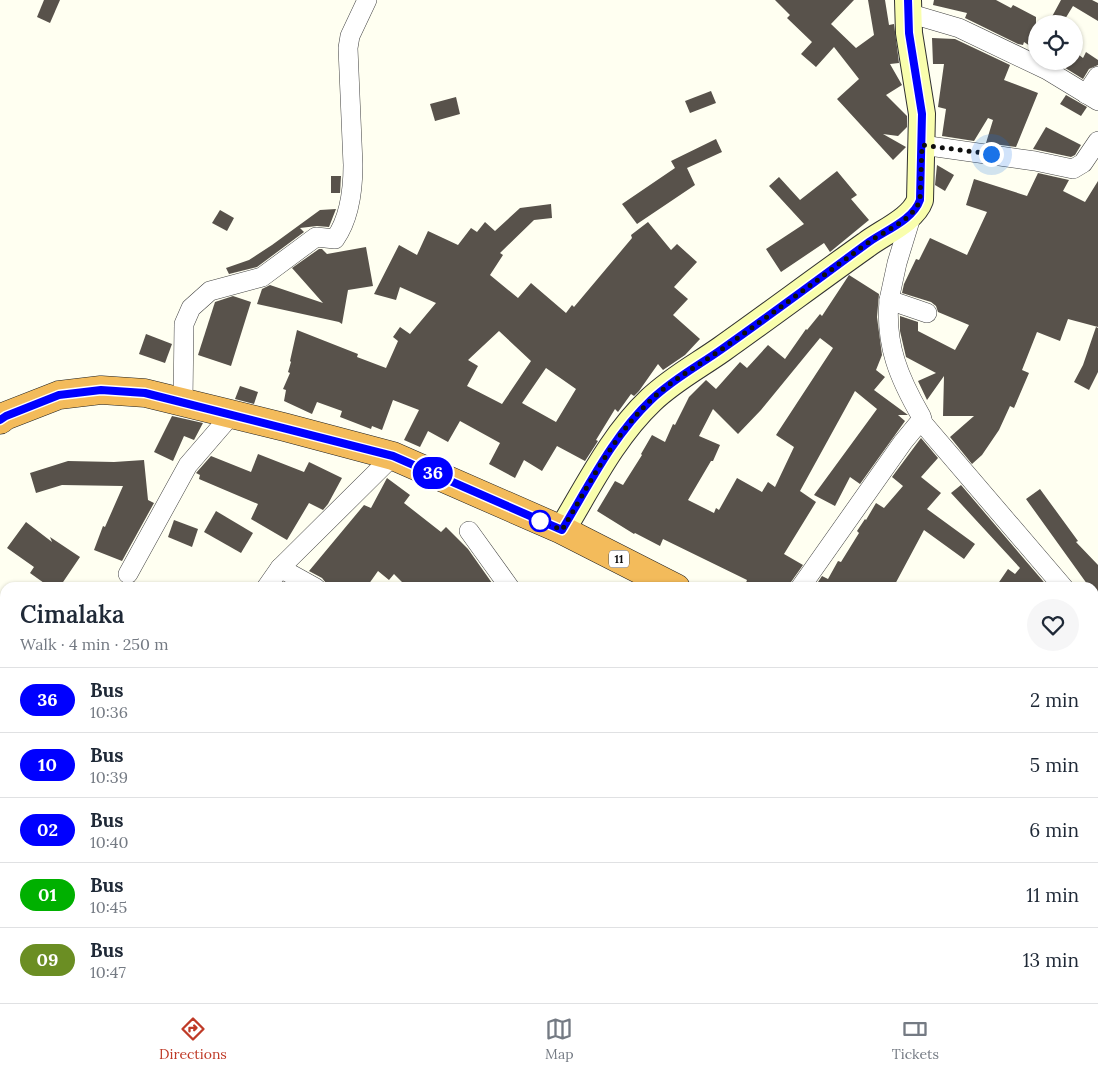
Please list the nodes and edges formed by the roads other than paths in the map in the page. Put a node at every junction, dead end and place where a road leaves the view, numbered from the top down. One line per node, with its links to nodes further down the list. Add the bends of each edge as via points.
1 (367, 0): 10 (street, via 350,36 348,48 354,164 344,225 335,238 316,237 262,277 210,291 191,308 184,324)
2 (908, 6): 4 (street, via 1047,70); 6 (street, via 922,114)
3 (1098, 76): 4 (street)
4 (1092, 97)
5 (1098, 141): 6 (street, via 1081,166 1073,169)
6 (922, 145): 7 (street, via 920,200 917,208)
7 (904, 219): 8 (street); 15 (street, via 721,350 675,379 652,399 612,447)
8 (889, 300): 9 (street); 13 (street, via 893,356 908,395 921,416)
9 (926, 313)
10 (183, 402): 11 (highway, 11); 12 (highway, 11, via 145,393 101,390 59,395)
11 (232, 414): 14 (highway, 11); 18 (street, via 188,465)
12 (0, 420)
13 (918, 424): 23 (street); 24 (street)
14 (393, 456): 15 (highway, 11); 17 (street)
15 (562, 530): 22 (highway, 11)
16 (469, 531): 21 (street)
17 (280, 568): 19 (street); 20 (street)
18 (128, 574)
19 (270, 582)
20 (305, 582)
21 (506, 582)
22 (664, 582)
23 (804, 582)
24 (1059, 582)

